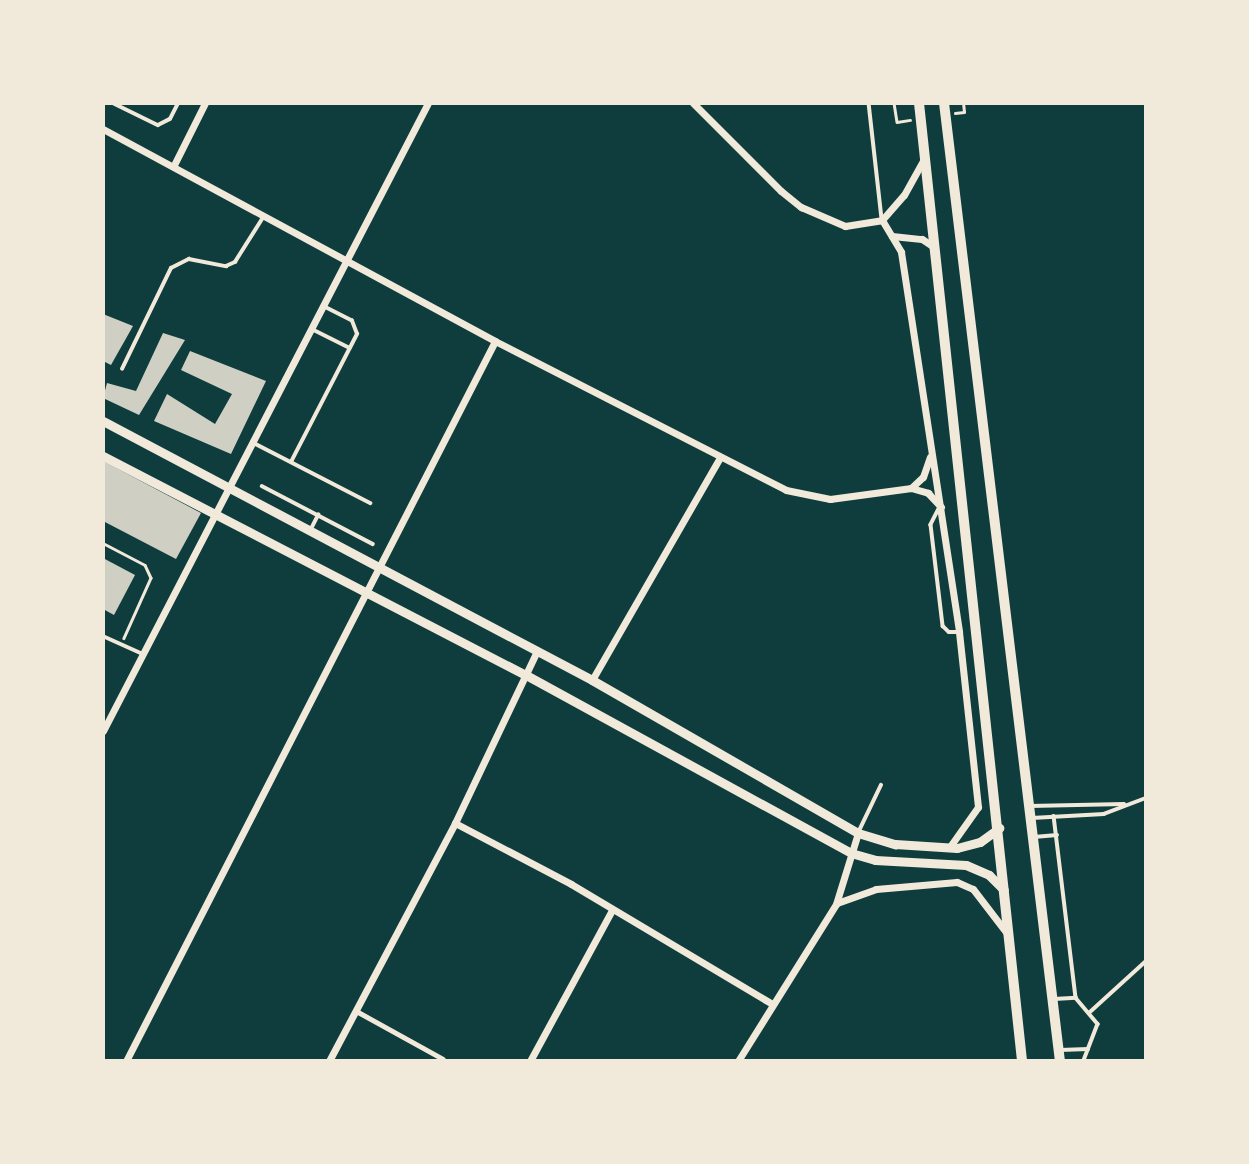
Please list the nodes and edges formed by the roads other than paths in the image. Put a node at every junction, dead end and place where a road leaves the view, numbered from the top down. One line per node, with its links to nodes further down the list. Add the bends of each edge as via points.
1 (113, 103): 2 (lane, via 158,125 170,119)
2 (178, 103)
3 (205, 103): 11 (street)
4 (428, 103): 16 (street)
5 (693, 103): 13 (street, via 801,207 845,226)
6 (869, 103): 13 (lane)
7 (919, 103): 10 (highway)
8 (944, 103): 49 (highway)
9 (103, 129): 11 (street)
10 (923, 162): 13 (street, via 904,195); 15 (highway)
11 (174, 165): 12 (street)
12 (265, 215): 16 (street); 21 (lane, via 234,262 226,266 189,259 171,268)
13 (882, 220): 14 (street)
14 (892, 236): 15 (street, via 922,239); 24 (street, via 901,252)
15 (936, 249): 52 (highway)
16 (347, 260): 17 (street); 19 (street)
17 (324, 307): 18 (street); 20 (lane, via 356,325)
18 (312, 329): 20 (lane); 23 (street)
19 (495, 341): 26 (street); 37 (street)
20 (349, 348): 27 (lane)
21 (122, 369)
22 (103, 421): 30 (street)
23 (253, 442): 27 (lane); 30 (street)
24 (930, 453): 29 (street, via 923,477); 32 (street)
25 (103, 456): 33 (street)
26 (719, 459): 29 (street, via 814,499); 44 (street)
27 (291, 462): 31 (lane)
28 (262, 486): 34 (lane)
29 (911, 488): 32 (street, via 928,493)
30 (230, 489): 33 (street); 35 (street)
31 (370, 503)
32 (941, 507): 39 (street); 39 (lane, via 931,525 943,626)
33 (216, 514): 38 (street); 42 (street)
34 (318, 515): 35 (lane); 36 (lane)
35 (310, 531): 37 (street)
36 (373, 544)
37 (380, 567): 38 (street); 41 (street)
38 (367, 592): 43 (street); 71 (street)
39 (958, 632): 56 (street, via 978,807)
40 (103, 636): 42 (lane)
41 (537, 651): 43 (street); 44 (street)
42 (143, 654): 45 (street)
43 (526, 675): 51 (street); 57 (street)
44 (592, 680): 53 (street)
45 (103, 731)
46 (881, 785): 53 (lane)
47 (1146, 798): 48 (lane)
48 (1126, 804): 49 (lane); 50 (lane, via 1104,814)
49 (1028, 812): 50 (lane); 55 (highway)
50 (1055, 816): 54 (lane)
51 (455, 822): 60 (street); 66 (street)
52 (999, 828): 56 (street, via 980,842); 58 (highway)
53 (858, 832): 56 (street, via 895,844); 57 (street)
54 (1057, 835): 55 (lane); 63 (lane)
55 (1031, 837): 64 (highway)
56 (949, 848)
57 (851, 853): 58 (street, via 875,860 966,865 989,874); 59 (street)
58 (1006, 892): 61 (highway)
59 (836, 904): 61 (street, via 876,889 957,882 973,889); 65 (street)
60 (612, 910): 65 (street); 73 (street)
61 (1011, 938): 75 (highway)
62 (1146, 961): 67 (lane)
63 (1076, 998): 64 (lane); 67 (lane)
64 (1052, 999): 69 (highway)
65 (772, 1004): 74 (street)
66 (356, 1011): 70 (street); 72 (street)
67 (1090, 1012): 68 (lane, via 1098,1032)
68 (1088, 1049): 69 (lane); 76 (lane)
69 (1059, 1055)
70 (443, 1059)
71 (126, 1061)
72 (329, 1061)
73 (530, 1061)
74 (738, 1061)
75 (1022, 1061)
76 (1084, 1061)

